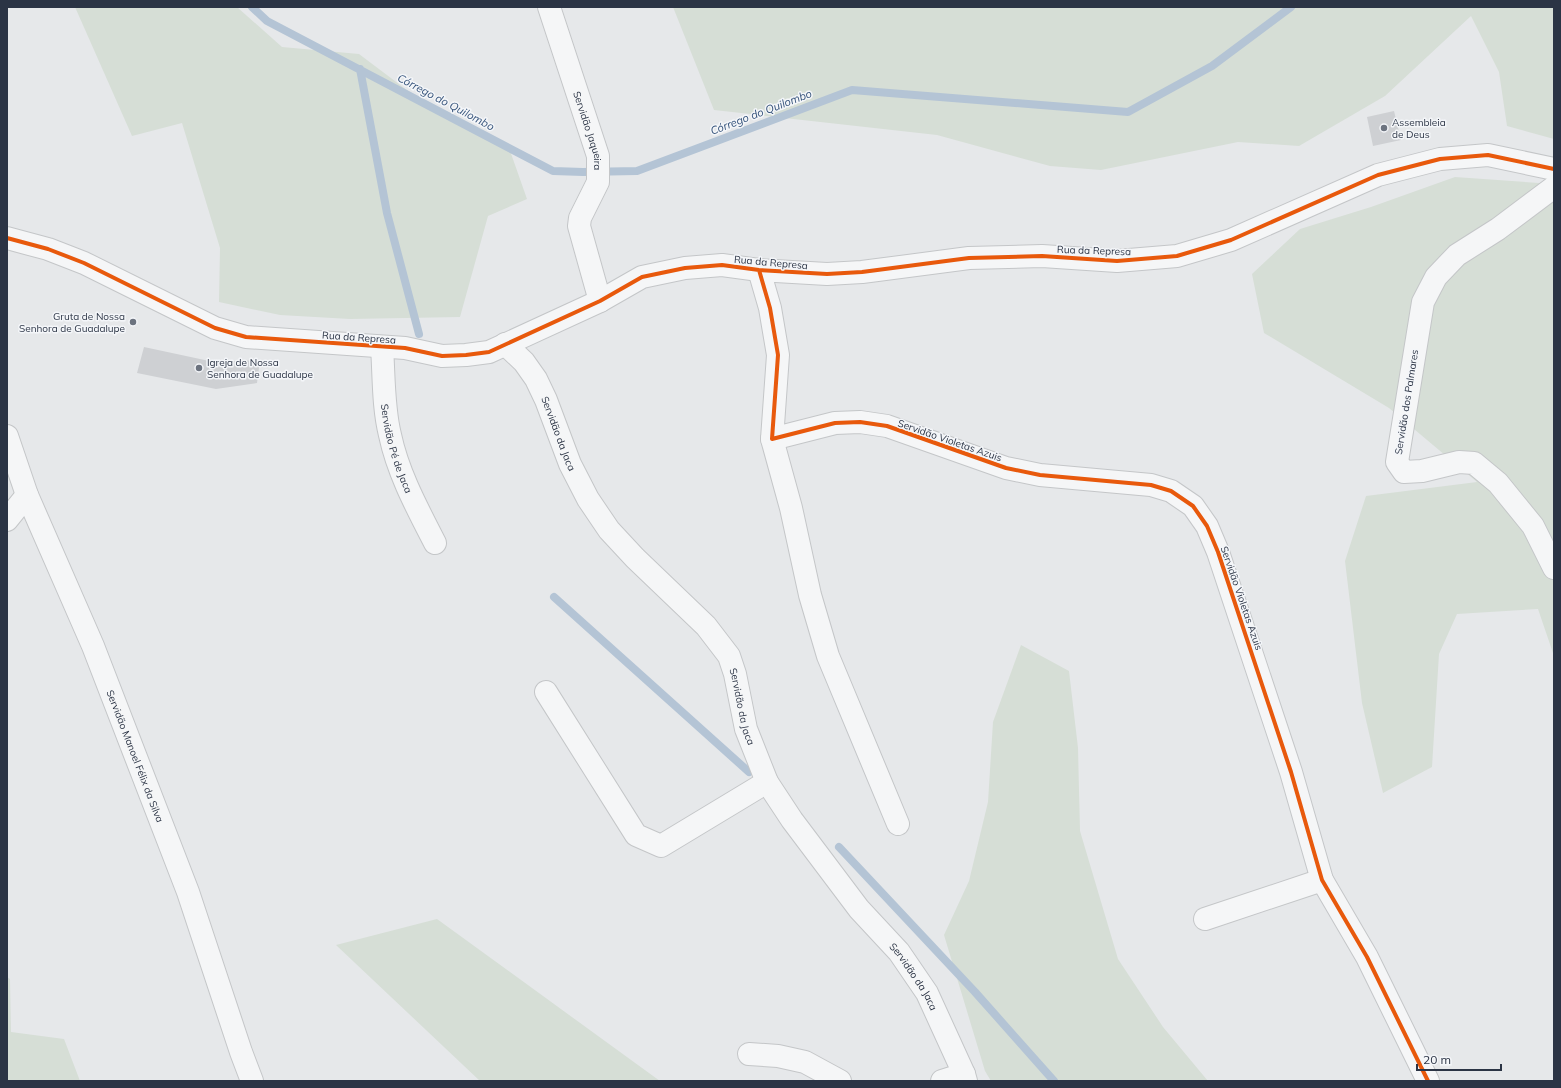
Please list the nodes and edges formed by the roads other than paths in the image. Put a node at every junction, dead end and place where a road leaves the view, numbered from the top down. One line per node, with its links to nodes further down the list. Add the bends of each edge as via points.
1 (549, 7): 6 (street, Servidão Jaqueira, via 598,156 598,182 580,218 579,226)
2 (1554, 169): 5 (street, Rua da Represa, via 1488,155 1440,159 1378,175 1231,240 1177,256 1117,261 1042,256 969,258 827,274)
3 (1554, 187): 14 (street, Servidão dos Palmares, via 1456,255 1436,278 1423,302 1396,462 1404,472 1422,471 1459,462 1474,463 1498,483 1533,526)
4 (7, 238): 8 (street, Rua da Represa, via 48,249 84,263 215,328 246,337)
5 (759, 270): 6 (street, Rua da Represa, via 722,265 685,268 642,277); 10 (street, via 770,308 778,355)
6 (600, 301): 7 (street, Rua da Represa)
7 (505, 344): 8 (street, Rua da Represa, via 489,352 442,356 405,348); 16 (street, Servidão da Jaca, via 524,362 536,379 570,464 588,499 610,530 635,558 706,626 729,656 746,729)
8 (382, 347): 13 (street, Servidão Pé de Jaca, via 390,435 398,465)
9 (7, 436): 11 (street, Servidão Manoel Félix da Silva)
10 (772, 439): 17 (street, via 791,508 810,595 828,656); 18 (street, Servidão Violetas Azuis, via 835,423 860,422 887,426 1012,469 1040,475 1151,485 1171,491 1193,506 1207,526 1218,552 1291,772)
11 (27, 495): 12 (street); 22 (street, Servidão Manoel Félix da Silva, via 93,646 134,751 188,892)
12 (7, 520)
13 (435, 543)
14 (1554, 568)
15 (546, 692): 16 (street, via 636,835 661,846)
16 (767, 782): 21 (street, Servidão da Jaca, via 802,833 859,908 899,952 927,993)
17 (898, 824)
18 (1322, 880): 19 (street); 25 (street, Servidão Violetas Azuis, via 1368,957)
19 (1205, 919)
20 (749, 1054): 23 (street, via 778,1056 805,1062)
21 (965, 1078): 24 (street)
22 (252, 1081)
23 (840, 1081)
24 (942, 1081)
25 (1428, 1081)

